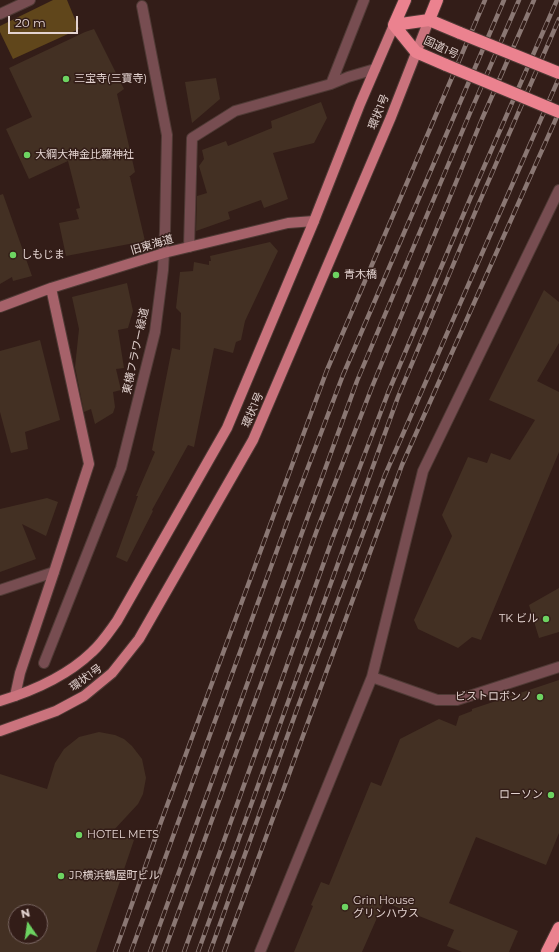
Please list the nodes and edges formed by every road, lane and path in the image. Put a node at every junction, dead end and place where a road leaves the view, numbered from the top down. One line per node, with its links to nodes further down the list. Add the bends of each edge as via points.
1 (30, 0): 6 (street)
2 (364, 0): 12 (street)
3 (405, 0): 8 (highway)
4 (437, 0): 7 (highway)
5 (142, 6): 17 (street, 東横フラワー緑道, via 167,135)
6 (0, 14)
7 (429, 20): 8 (highway, 国道1号); 9 (main road, 環状1号); 11 (highway, 国道1号, bridge)
8 (394, 25): 9 (highway, 国道1号); 10 (main road, 環状1号)
9 (416, 52): 13 (highway, 国道1号, bridge); 27 (main road, 環状1号, via 254,440 139,639 112,673 84,696 56,711)
10 (375, 69): 12 (street); 15 (main road, 環状1号)
11 (559, 73)
12 (331, 84): 16 (street, via 235,111 192,138)
13 (559, 112)
14 (559, 190): 24 (street, via 424,471)
15 (314, 221): 16 (street, 旧東海道, via 288,223); 25 (main road, 環状1号, via 227,428 117,621 92,652 71,669 51,681)
16 (189, 247): 17 (street, 旧東海道)
17 (164, 253): 18 (street, 旧東海道); 22 (street, 東横フラワー緑道, via 155,332 121,468)
18 (51, 288): 19 (street, 旧東海道); 20 (street, via 88,464)
19 (0, 307)
20 (54, 572): 21 (street); 25 (street, via 20,672)
21 (0, 590)
22 (44, 663)
23 (559, 667): 24 (street, via 457,700 437,700)
24 (372, 678): 29 (street)
25 (15, 696): 26 (main road, 環状1号)
26 (0, 701)
27 (0, 731)
28 (559, 928): 30 (highway)
29 (260, 952)
30 (547, 952)

